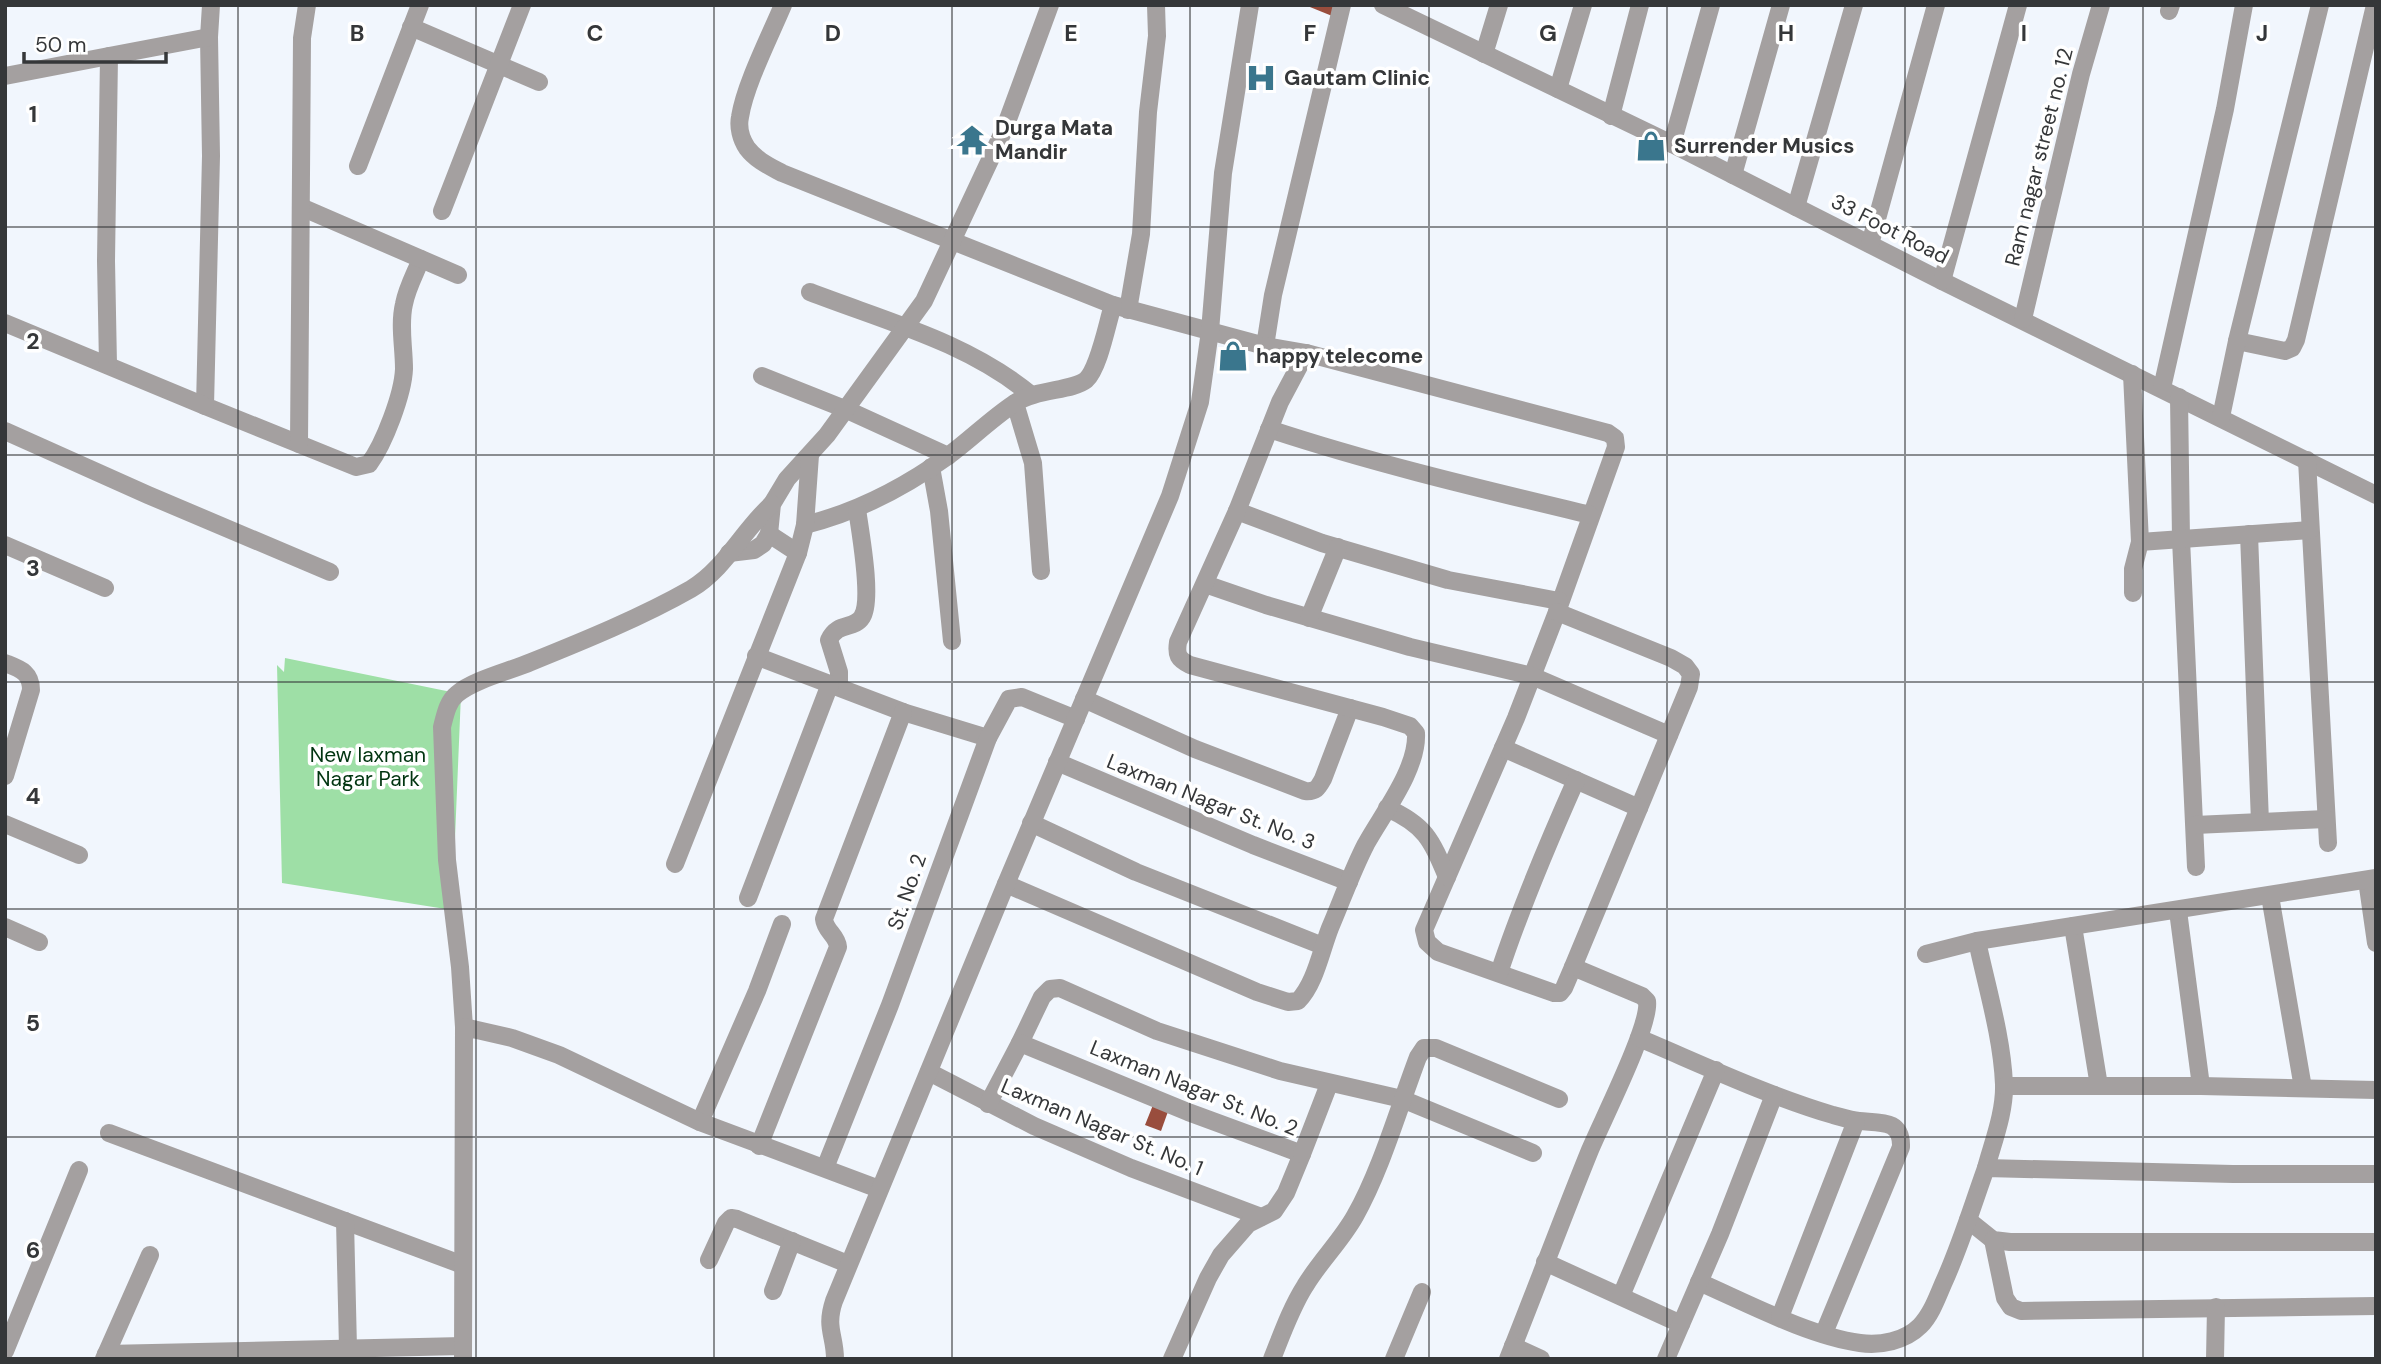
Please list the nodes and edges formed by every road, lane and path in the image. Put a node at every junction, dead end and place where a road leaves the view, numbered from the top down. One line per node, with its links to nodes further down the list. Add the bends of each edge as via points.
1 (211, 5): 24 (street)
2 (307, 5): 35 (street, via 302,38)
3 (419, 5): 23 (street)
4 (522, 5): 27 (street)
5 (783, 5): 38 (street, via 740,117 746,147 782,173)
6 (1050, 5): 38 (street, via 1004,130)
7 (1156, 5): 44 (street, via 1141,234)
8 (1250, 5): 48 (street, via 1223,173)
9 (1342, 5): 50 (street)
10 (1499, 5): 25 (street)
11 (1583, 5): 30 (street)
12 (1640, 5): 31 (street)
13 (1711, 5): 32 (street)
14 (1781, 5): 34 (street)
15 (1854, 5): 36 (street)
16 (1936, 5): 39 (street)
17 (2018, 5): 42 (street)
18 (2101, 5): 45 (street, Ram nagar street no. 12)
19 (2244, 5): 55 (street)
20 (2320, 5): 49 (street)
21 (2375, 5): 49 (street, via 2296,340 2285,351)
22 (1387, 6): 25 (street, 33 Foot Road)
23 (411, 27): 27 (street); 33 (street)
24 (209, 37): 26 (street); 58 (street)
25 (1485, 54): 30 (street, 33 Foot Road)
26 (109, 56): 28 (street); 52 (street)
27 (499, 65): 29 (street); 37 (street)
28 (5, 76)
29 (539, 82)
30 (1558, 89): 31 (street, 33 Foot Road)
31 (1611, 116): 32 (street, 33 Foot Road)
32 (1672, 144): 34 (street, 33 Foot Road)
33 (358, 166)
34 (1732, 175): 36 (street, 33 Foot Road)
35 (301, 207): 40 (street); 63 (street)
36 (1796, 207): 39 (street, 33 Foot Road)
37 (442, 211)
38 (953, 242): 44 (street); 47 (street)
39 (1870, 244): 42 (street, 33 Foot Road)
40 (421, 259): 41 (street); 63 (street, via 403,306 401,391 373,459 356,467)
41 (458, 275)
42 (1942, 281): 45 (street, 33 Foot Road)
43 (810, 292): 47 (street)
44 (1121, 308): 48 (street); 57 (street, via 1086,380)
45 (2023, 320): 53 (street, 33 Foot Road)
46 (5, 323): 52 (street)
47 (905, 328): 57 (street, via 986,362); 59 (street)
48 (1210, 331): 50 (street); 95 (street, via 1200,402 1170,496)
49 (2237, 341): 60 (street)
50 (1265, 346): 51 (street)
51 (1306, 353): 61 (street); 72 (street, via 1608,433 1615,438 1616,447)
52 (108, 365): 58 (street)
53 (2133, 374): 55 (street, 33 Foot Road); 78 (street)
54 (762, 376): 59 (street)
55 (2162, 388): 56 (street, 33 Foot Road)
56 (2179, 397): 60 (street, 33 Foot Road); 77 (street)
57 (1023, 398): 65 (street); 83 (street)
58 (205, 406): 63 (street)
59 (845, 409): 64 (street); 65 (street)
60 (2221, 417): 66 (street, 33 Foot Road)
61 (1269, 429): 71 (street); 72 (street, via 1412,472)
62 (5, 431): 84 (street)
63 (299, 444)
64 (810, 454): 69 (street); 73 (street)
65 (948, 456): 67 (street)
66 (2306, 460): 68 (street, 33 Foot Road); 74 (street)
67 (931, 467): 70 (street); 90 (street)
68 (2376, 495)
69 (772, 504): 75 (street); 81 (street)
70 (857, 509): 73 (street); 94 (street, via 866,607 858,622 840,626 829,640 839,672)
71 (1237, 511): 80 (street); 85 (street)
72 (1590, 514): 88 (street)
73 (805, 525): 82 (street)
74 (2311, 530): 76 (street); 107 (street)
75 (769, 534): 81 (street, via 754,550); 82 (street)
76 (2249, 534): 77 (street); 108 (street)
77 (2181, 539): 78 (street); 111 (street)
78 (2140, 542): 87 (street)
79 (5, 545): 86 (street)
80 (1338, 547): 88 (street); 89 (street)
81 (729, 553): 133 (street, via 694,587 485,680 457,694 446,709 442,727 447,860)
82 (798, 553): 91 (street)
83 (1041, 571)
84 (330, 572)
85 (1205, 584): 89 (street); 96 (street, via 1178,642 1180,660)
86 (105, 588)
87 (2133, 593)
88 (1558, 607): 93 (street); 99 (street, via 1685,666 1691,674 1689,687)
89 (1309, 618): 93 (street)
90 (952, 641)
91 (756, 656): 94 (street); 114 (street)
92 (5, 663): 103 (street, via 27,673 31,690)
93 (1532, 676): 99 (street); 101 (street)
94 (835, 686): 97 (street); 121 (street)
95 (1084, 699): 96 (street, via 1195,749 1306,791 1318,788 1323,779); 98 (street)
96 (1350, 708): 105 (street, via 1410,726 1416,733 1413,758)
97 (903, 712): 100 (street); 151 (street, via 824,919 838,947)
98 (1076, 719): 100 (street, St. No. 2, via 1016,696 1004,706); 102 (street)
99 (1669, 735): 106 (street)
100 (988, 738): 154 (street, St. No. 2)
101 (1503, 748): 104 (street); 116 (street)
102 (1057, 762): 109 (street); 118 (street, Laxman Nagar St. No. 3)
103 (5, 776)
104 (1576, 779): 106 (street); 132 (street, via 1533,877)
105 (1387, 808): 116 (street, via 1422,829); 118 (street)
106 (1639, 808): 131 (street)
107 (2326, 819): 108 (street); 112 (street)
108 (2260, 822): 111 (street)
109 (1031, 823): 119 (street); 129 (street, via 1136,872)
110 (5, 824): 113 (street)
111 (2194, 825): 115 (street)
112 (2328, 843)
113 (79, 855)
114 (675, 864)
115 (2196, 867)
116 (1447, 877): 132 (street, via 1424,930 1427,942 1438,952)
117 (2371, 879): 120 (street); 128 (street)
118 (1349, 883): 129 (street)
119 (1006, 884): 129 (street, via 1288,1002 1298,1001 1306,993); 137 (street)
120 (2270, 896): 122 (street); 142 (street)
121 (748, 898)
122 (2178, 911): 124 (street); 141 (street)
123 (782, 924): 149 (street)
124 (2073, 926): 126 (street); 140 (street)
125 (5, 927): 127 (street)
126 (1977, 941): 130 (street); 139 (street)
127 (40, 942)
128 (2376, 943)
129 (1323, 946)
130 (1926, 954)
131 (1573, 967): 132 (street, via 1560,993); 134 (street, via 1647,1001 1649,1009)
132 (1499, 973)
133 (464, 1027): 149 (street, via 559,1055); 168 (street)
134 (1639, 1038): 136 (street); 167 (street)
135 (1020, 1043): 138 (street, via 1042,997 1050,989 1060,988 1157,1031); 147 (street); 153 (street, Laxman Nagar St. No. 2)
136 (1716, 1070): 144 (street); 173 (street)
137 (929, 1072): 147 (street, Laxman Nagar St. No. 1); 158 (street)
138 (1329, 1084): 145 (street); 153 (street)
139 (2004, 1086): 140 (street); 155 (street)
140 (2099, 1086): 141 (street)
141 (2201, 1086): 142 (street)
142 (2303, 1088): 143 (street)
143 (2376, 1090)
144 (1774, 1095): 148 (street); 170 (street)
145 (1402, 1099): 146 (street, via 1424,1048 1436,1048); 152 (street); 186 (street, via 1356,1214 1306,1285)
146 (1559, 1099)
147 (988, 1104): 159 (street, Laxman Nagar St. No. 1, via 1131,1168)
148 (1856, 1121): 176 (street); 178 (street, via 1896,1128 1901,1147)
149 (700, 1122): 151 (street)
150 (109, 1133): 161 (street)
151 (759, 1146): 154 (street)
152 (1533, 1153)
153 (1302, 1154): 159 (street, Laxman Nagar St. No. 2, via 1286,1193 1274,1211)
154 (825, 1168): 158 (street)
155 (1986, 1168): 157 (street); 160 (street)
156 (79, 1170): 180 (street)
157 (2376, 1174)
158 (879, 1189): 169 (street)
159 (1261, 1217): 185 (street, Laxman Nagar St. No. 2, via 1248,1224 1221,1255)
160 (1968, 1220): 162 (street); 178 (street, via 1934,1306 1919,1327 1894,1342 1861,1343)
161 (345, 1221): 168 (street); 179 (street)
162 (1993, 1240): 164 (street); 175 (street, via 2005,1298 2021,1311)
163 (792, 1241): 166 (street, via 731,1218); 169 (street); 171 (street)
164 (2376, 1242)
165 (150, 1255): 183 (street)
166 (709, 1260)
167 (1545, 1262): 173 (street); 182 (street)
168 (463, 1265): 181 (street)
169 (848, 1265): 184 (street, via 829,1317)
170 (1699, 1282): 176 (street); 177 (street)
171 (773, 1291)
172 (1422, 1292): 187 (street)
173 (1621, 1296): 177 (street)
174 (2376, 1306): 175 (street)
175 (2216, 1307): 190 (street)
176 (1780, 1317): 178 (street)
177 (1681, 1324): 189 (street)
178 (1824, 1333)
179 (348, 1348): 181 (street); 183 (street)
180 (5, 1351)
181 (463, 1352)
182 (1510, 1352): 188 (street)
183 (105, 1356)
184 (835, 1359)
185 (1172, 1359)
186 (1272, 1359)
187 (1394, 1359)
188 (1541, 1359)
189 (1666, 1359)
190 (2215, 1359)

